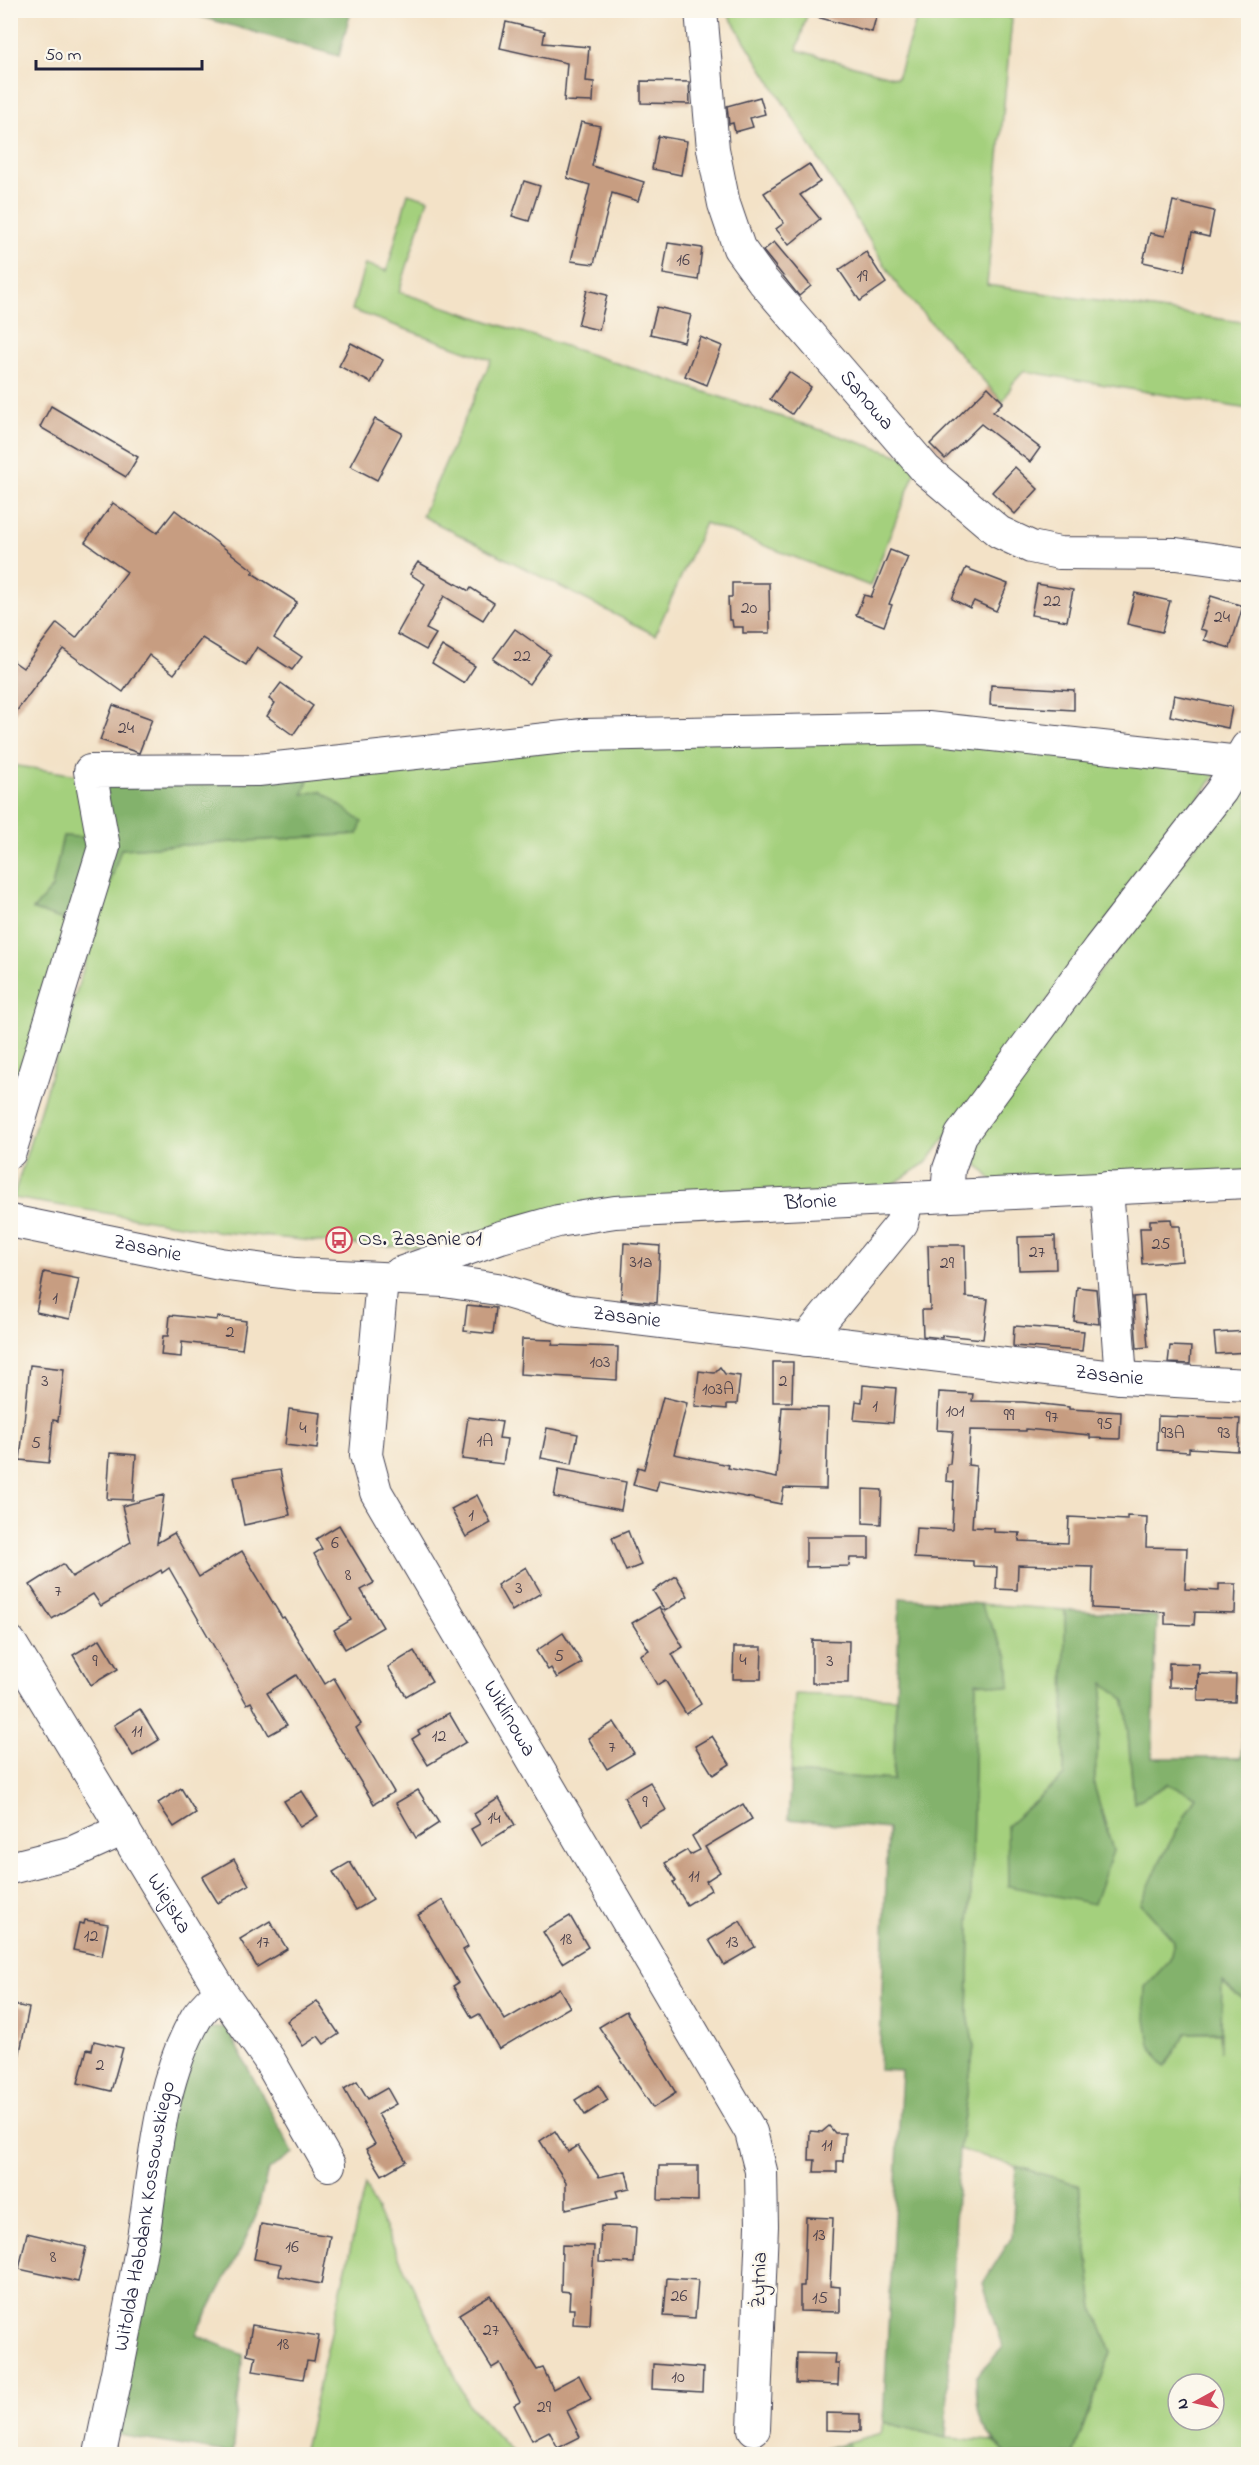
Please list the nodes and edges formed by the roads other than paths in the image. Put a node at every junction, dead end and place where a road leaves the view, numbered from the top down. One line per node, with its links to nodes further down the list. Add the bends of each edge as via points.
1 (701, 10): 2 (street, Sanowa, via 712,149 739,248 926,470 999,532 1030,547 1059,553 1176,554)
2 (1248, 564)
3 (1244, 753): 4 (street, via 928,728 583,735 258,770 90,771 104,847); 7 (street, via 1221,791 961,1135 949,1169)
4 (10, 1152)
5 (1248, 1182): 6 (street, Błonie)
6 (1107, 1188): 7 (street, Błonie); 12 (street)
7 (947, 1196): 8 (street, Błonie)
8 (907, 1198): 10 (street, Błonie, via 615,1212 570,1219 501,1237); 11 (street, via 902,1223)
9 (10, 1221): 10 (street, Zasanie, via 220,1264)
10 (382, 1280): 11 (street, Zasanie, via 454,1282 497,1289 572,1311); 18 (street, Wiklinowa, via 366,1455 376,1492)
11 (806, 1340): 12 (street, Zasanie)
12 (1121, 1378): 13 (street, Zasanie)
13 (1248, 1385)
14 (10, 1642): 15 (street, Wiejska)
15 (124, 1829): 16 (street, via 73,1852); 17 (street, Wiejska)
16 (10, 1869)
17 (221, 1991): 19 (street, Wiejska, via 268,2058); 21 (street, Witolda Habdank Kossowskiego, via 197,2017 175,2067 160,2124 123,2348)
18 (751, 2132): 20 (street, Żytnia, via 761,2171 762,2226)
19 (329, 2164)
20 (754, 2429)
21 (100, 2454)

